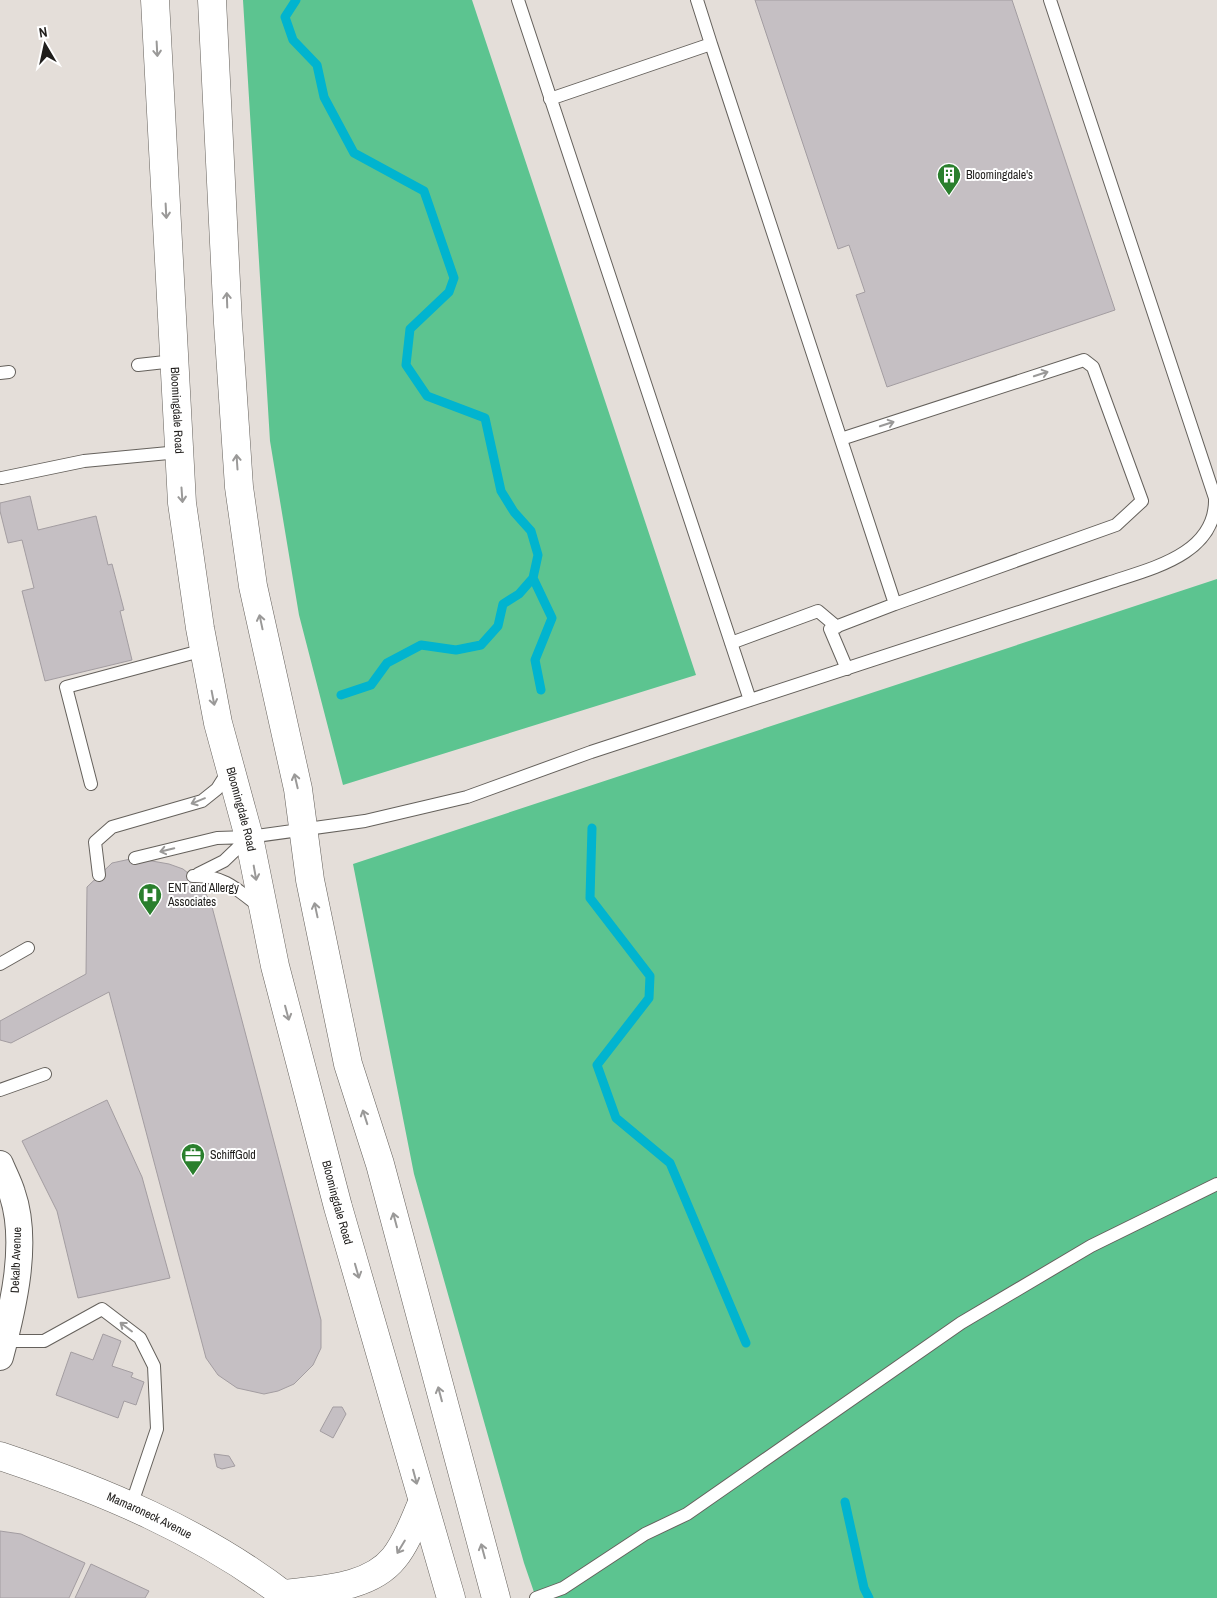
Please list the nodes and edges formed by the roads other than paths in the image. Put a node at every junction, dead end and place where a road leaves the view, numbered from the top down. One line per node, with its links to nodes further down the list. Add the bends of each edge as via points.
1 (155, 0): 8 (main road, Bloomingdale Road, one-way to 8)
2 (212, 0): 22 (main road, one-way to 2, via 298,789 254,586 239,487)
3 (518, 0): 7 (lane)
4 (697, 0): 6 (lane)
5 (1050, 0): 13 (lane, via 1215,498)
6 (711, 44): 7 (lane); 10 (lane)
7 (550, 99): 16 (lane)
8 (174, 361): 9 (lane); 11 (main road, Bloomingdale Road)
9 (138, 365)
10 (840, 439): 14 (lane); 14 (lane, one-way to 14, via 1084,360 1093,367 1142,501 1116,525)
11 (179, 452): 12 (lane, via 84,461); 17 (main road, Bloomingdale Road, one-way to 17, via 182,503)
12 (2, 478)
13 (1216, 522): 18 (lane, via 1196,548 1181,557)
14 (895, 604): 15 (lane)
15 (837, 627): 16 (lane, via 818,611); 18 (lane, via 830,629)
16 (731, 643): 19 (lane)
17 (204, 650): 20 (main road, Bloomingdale Road, one-way to 20, via 218,723); 21 (lane, via 66,687)
18 (847, 670): 19 (lane)
19 (750, 700): 22 (lane, via 467,797 365,821)
20 (231, 768): 23 (main road, Bloomingdale Road); 25 (lane, one-way to 25, via 217,789 202,801 112,827 94,842)
21 (91, 784)
22 (303, 829): 23 (lane); 39 (main road, one-way to 22, via 380,1164 348,1064 310,880)
23 (249, 837): 24 (lane, one-way to 24, via 217,838); 26 (main road, Bloomingdale Road, one-way to 26); 26 (lane, via 224,861 193,876 219,878)
24 (135, 858)
25 (99, 875)
26 (262, 909): 35 (main road, Bloomingdale Road, one-way to 35, via 338,1207)
27 (28, 948): 28 (lane)
28 (0, 964)
29 (45, 1074): 30 (lane)
30 (0, 1090)
31 (0, 1164): 33 (street, Dekalb Avenue, via 13,1193 18,1233 15,1300)
32 (1217, 1184): 40 (lane, via 1091,1246 960,1323 687,1514 645,1534 563,1588)
33 (2, 1349): 36 (lane, one-way to 33, via 157,1428 154,1366 140,1338 102,1309 44,1341)
34 (0, 1456): 36 (main road, Mamaroneck Avenue)
35 (422, 1503): 37 (main road, one-way to 37, via 404,1542 380,1571 348,1584); 38 (main road, Bloomingdale Road)
36 (131, 1506): 37 (main road, Mamaroneck Avenue, via 199,1540)
37 (286, 1596)
38 (451, 1598)
39 (496, 1598)
40 (536, 1598)

